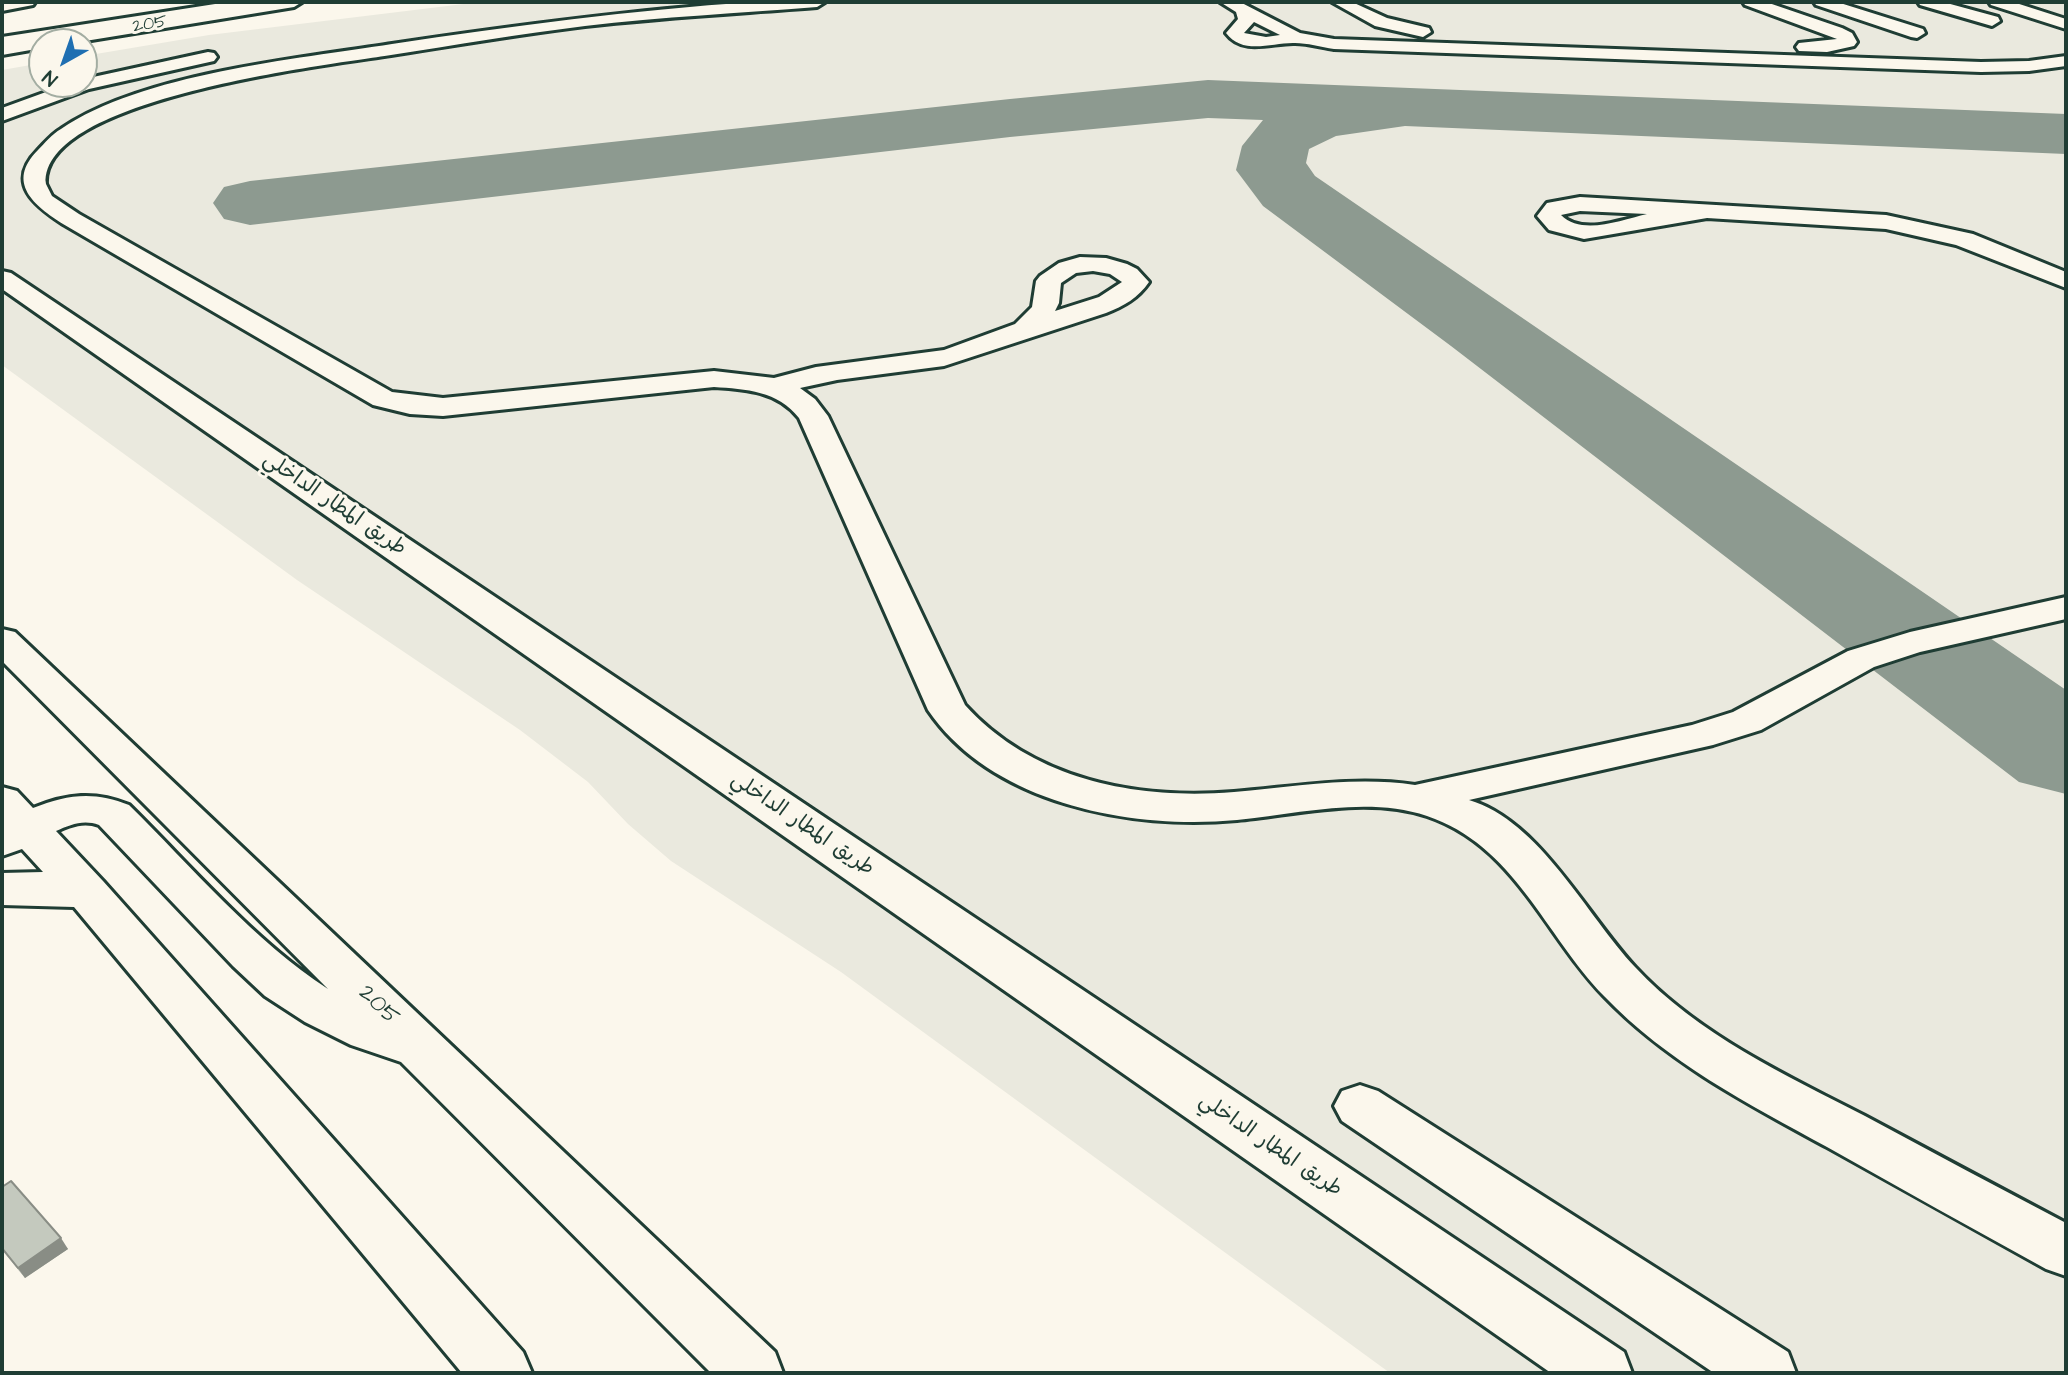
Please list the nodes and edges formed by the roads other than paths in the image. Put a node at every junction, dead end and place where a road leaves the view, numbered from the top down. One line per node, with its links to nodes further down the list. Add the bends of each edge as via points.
1 (27, 2): 10 (main road)
2 (257, 2): 19 (main road)
3 (295, 2): 17 (main road, 205)
4 (817, 2): 29 (main road, via 582,22 209,81 135,101 77,127 44,155 34,180 38,193 71,219 383,399 443,407 714,379)
5 (1340, 2): 6 (main road, via 1397,28 1445,34 1809,47 1848,42 1836,32)
6 (1751, 2)
7 (1822, 2): 16 (main road)
8 (1926, 2): 13 (main road)
9 (1997, 2): 14 (main road)
10 (2, 6)
11 (123, 6): 15 (main road)
12 (1236, 6): 18 (main road, via 1291,32); 18 (main road, via 1247,20 1234,33 1238,37 1273,41)
13 (1992, 21)
14 (2066, 24)
15 (2, 25)
16 (1917, 33)
17 (98, 34)
18 (1291, 37): 23 (main road, via 1334,44 1981,67)
19 (2, 42)
20 (28, 45): 21 (main road)
21 (2, 50)
22 (231, 52): 24 (main road, via 95,82)
23 (2066, 61)
24 (2, 115)
25 (1707, 211): 25 (main road, via 1598,232 1570,229 1548,216 1555,208 1580,204); 27 (main road, via 1929,228 1994,247)
26 (2, 278): 41 (main road, طريق المطار الداخلي)
27 (2066, 281)
28 (1026, 328): 29 (main road, via 947,358 818,375)
29 (775, 387): 32 (main road, via 795,396 813,416 948,710 973,737 1008,762 1050,783 1100,798 1154,806 1209,808 1360,795)
30 (2066, 608): 32 (main road, via 1910,643 1861,659 1747,721 1699,736)
31 (2, 640): 36 (main road, 205)
32 (1415, 799): 38 (main road, via 1466,814 1498,836 1532,870 1618,980 1706,1054)
33 (10, 823): 35 (main road); 36 (main road, via 104,808 282,983 322,1009)
34 (2, 889): 35 (main road)
35 (87, 892): 39 (main road)
36 (422, 1049): 40 (main road, 205)
37 (1360, 1106): 42 (main road)
38 (2066, 1251)
39 (501, 1373)
40 (753, 1373)
41 (1602, 1373)
42 (1766, 1373)

